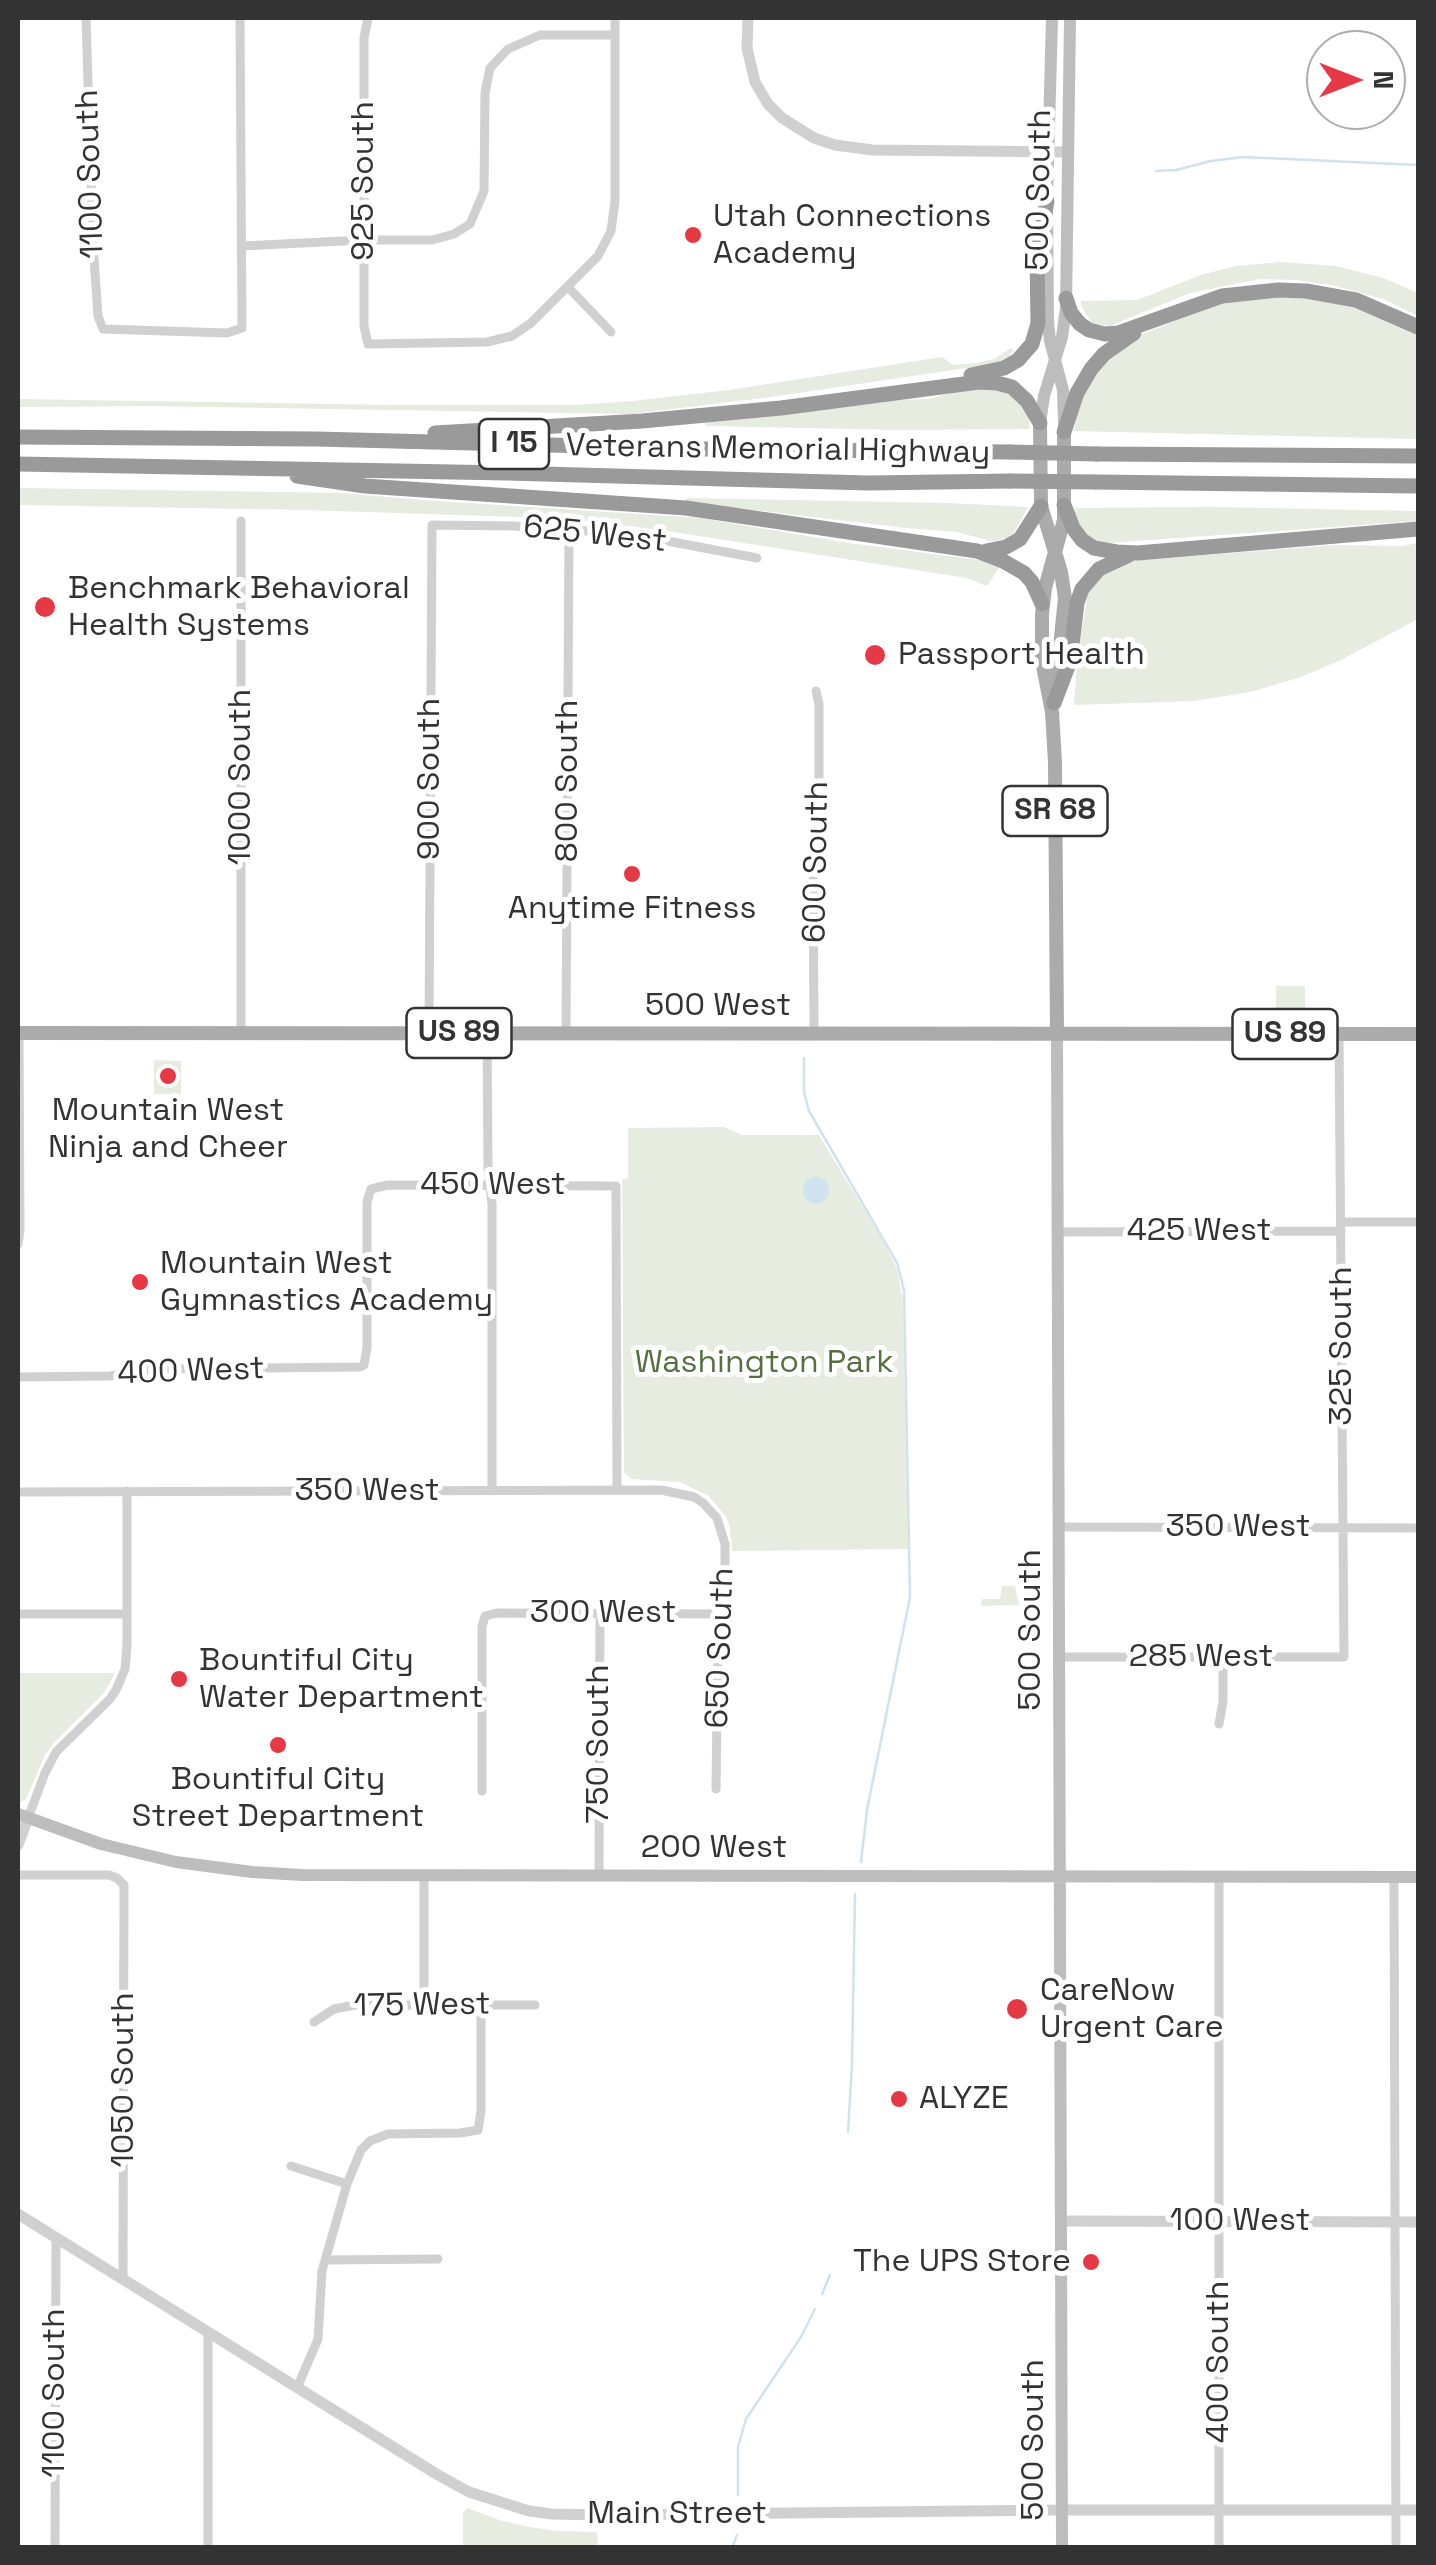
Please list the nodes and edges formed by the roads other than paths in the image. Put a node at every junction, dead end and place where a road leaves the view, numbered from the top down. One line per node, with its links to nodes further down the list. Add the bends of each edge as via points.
1 (86, 18): 13 (street, 1100 South, via 94,262 103,329 227,334 242,328)
2 (240, 18): 13 (street)
3 (368, 18): 12 (street, 925 South)
4 (615, 18): 8 (street)
5 (748, 18): 9 (street, via 755,82 794,128 832,144 873,150)
6 (1052, 18): 9 (main road, 500 South / SR 68)
7 (1070, 18): 10 (main road, 500 South / SR 68)
8 (615, 35): 12 (street, via 540,35 508,49 490,68 484,192 470,224 432,240); 14 (street, via 611,230 598,256)
9 (1049, 152): 10 (street); 11 (main road, 500 South / SR 68)
10 (1067, 152): 15 (main road, 500 South / SR 68)
11 (1047, 201): 19 (main road, 500 South / SR 68); 20 (highway, via 1037,255 1037,329 1027,350 1004,368)
12 (364, 240): 13 (street); 14 (street, 925 South, via 368,344 512,336)
13 (242, 246)
14 (568, 287): 18 (street)
15 (1066, 298): 16 (highway, via 1080,324 1100,334); 19 (main road, 500 South / SR 68)
16 (1168, 315): 17 (highway, via 1238,293 1292,290 1356,300); 22 (highway, via 1098,361 1077,393)
17 (1418, 327)
18 (610, 332)
19 (1055, 363): 21 (main road, 500 South / SR 68); 22 (main road, 500 South / SR 68)
20 (919, 388): 21 (highway, via 1004,385 1027,401); 24 (highway, via 642,421)
21 (1040, 424): 30 (main road, 500 South / SR 68)
22 (1064, 432): 29 (main road, 500 South / SR 68)
23 (18, 436): 24 (highway, Veterans Memorial Highway / I 15)
24 (316, 439): 25 (highway, Veterans Memorial Highway / I 15, bridge)
25 (1418, 456)
26 (18, 464): 27 (highway, Veterans Memorial Highway / I 15)
27 (234, 467): 28 (highway, Veterans Memorial Highway / I 15, bridge, via 868,484); 35 (highway, via 364,486 686,508)
28 (1418, 486)
29 (1064, 505): 36 (highway, via 1088,544); 37 (main road, 500 South / SR 68)
30 (1041, 506): 35 (highway, via 1014,544); 37 (main road, 500 South / SR 68)
31 (241, 521): 43 (street, 1000 South)
32 (432, 525): 34 (street, 625 West); 44 (street, 900 South)
33 (1418, 528): 36 (highway)
34 (569, 529): 38 (street, 625 West); 46 (street, 800 South)
35 (976, 551): 39 (highway, via 1024,573)
36 (1138, 552): 41 (highway, via 1099,569 1082,590 1070,661)
37 (1054, 553): 39 (main road, 500 South / SR 68); 41 (main road, 500 South / SR 68, via 1065,606)
38 (758, 558)
39 (1042, 604): 41 (main road, 500 South / SR 68, via 1042,662)
40 (816, 691): 47 (street, 600 South)
41 (1053, 707): 48 (main road, 500 South / SR 68)
42 (18, 1033): 43 (main road, 500 West / US 89); 55 (street)
43 (241, 1033): 44 (main road, 500 West / US 89)
44 (429, 1033): 45 (main road, 500 West / US 89)
45 (488, 1033): 46 (main road, 500 West / US 89); 51 (street)
46 (566, 1033): 47 (main road, 500 West / US 89)
47 (814, 1034): 48 (main road, 500 West / US 89)
48 (1057, 1034): 49 (main road, 500 West / US 89); 54 (main road, 500 South / SR 68)
49 (1339, 1034): 50 (main road, 500 West / US 89); 53 (street, 325 South)
50 (1418, 1034)
51 (490, 1185): 56 (street, 450 West, via 371,1189); 58 (street, 450 West, via 616,1186); 60 (street)
52 (1418, 1222): 53 (street, 425 West)
53 (1341, 1226): 54 (street, 425 West); 64 (street, 325 South)
54 (1057, 1232): 63 (main road, 500 South / SR 68)
55 (18, 1244)
56 (364, 1365): 57 (street, 400 West)
57 (18, 1376)
58 (617, 1490): 60 (street, 350 West); 62 (street, 350 West, via 673,1490)
59 (127, 1491): 60 (street, 350 West); 61 (street, 350 West); 68 (street)
60 (492, 1491)
61 (18, 1492)
62 (711, 1510): 69 (street, 650 South, via 724,1544)
63 (1058, 1527): 64 (street, 350 West); 70 (main road, 500 South / SR 68)
64 (1343, 1528): 65 (street, 350 West); 72 (street, 325 South)
65 (1418, 1528)
66 (600, 1613): 69 (street, 300 West); 75 (street, 300 West, via 485,1616); 80 (street, 750 South)
67 (18, 1614): 68 (street)
68 (127, 1614): 76 (street, via 121,1680 56,1752)
69 (721, 1614): 74 (street, 650 South)
70 (1058, 1657): 71 (street, 285 West); 81 (main road, 500 South / SR 68)
71 (1223, 1657): 72 (street, 285 West); 73 (street)
72 (1344, 1657)
73 (1219, 1724)
74 (716, 1789)
75 (482, 1791)
76 (23, 1816): 77 (street); 79 (main road, 200 West, via 101,1844 211,1868)
77 (18, 1845)
78 (18, 1874): 99 (street, 1050 South, via 109,1875 124,1886)
79 (424, 1876): 80 (main road, 200 West); 85 (street)
80 (599, 1876): 81 (main road, 200 West)
81 (1059, 1876): 82 (main road, 200 West); 93 (main road, 500 South)
82 (1219, 1877): 83 (main road, 200 West); 92 (street, 400 South)
83 (1394, 1877): 84 (main road, 200 West); 94 (street)
84 (1418, 1877)
85 (424, 2005): 86 (street, 175 West); 88 (street, 175 West, via 345,2006)
86 (481, 2005): 87 (street, 175 West); 90 (street, via 478,2130 376,2138 354,2161)
87 (534, 2005)
88 (314, 2022)
89 (291, 2166): 90 (street)
90 (347, 2184): 98 (street)
91 (18, 2214): 96 (street, Main Street)
92 (1219, 2221): 93 (street, 100 West); 94 (street, 100 West); 103 (street, 400 South)
93 (1061, 2222): 102 (main road, 500 South)
94 (1395, 2222): 95 (street, 100 West); 104 (street)
95 (1418, 2222)
96 (56, 2238): 99 (street, Main Street); 106 (street, 1100 South)
97 (438, 2259): 98 (street)
98 (325, 2260): 101 (street, via 318,2339)
99 (123, 2280): 100 (street, Main Street)
100 (208, 2333): 101 (street, Main Street); 107 (street)
101 (296, 2388): 102 (street, Main Street, via 454,2484 552,2514)
102 (1062, 2510): 103 (street, Main Street); 108 (main road, 500 South)
103 (1219, 2510): 104 (street, Main Street); 109 (street, 400 South)
104 (1396, 2510): 105 (street, Main Street); 110 (street)
105 (1418, 2510)
106 (55, 2548)
107 (208, 2548)
108 (1062, 2548)
109 (1219, 2548)
110 (1396, 2548)

